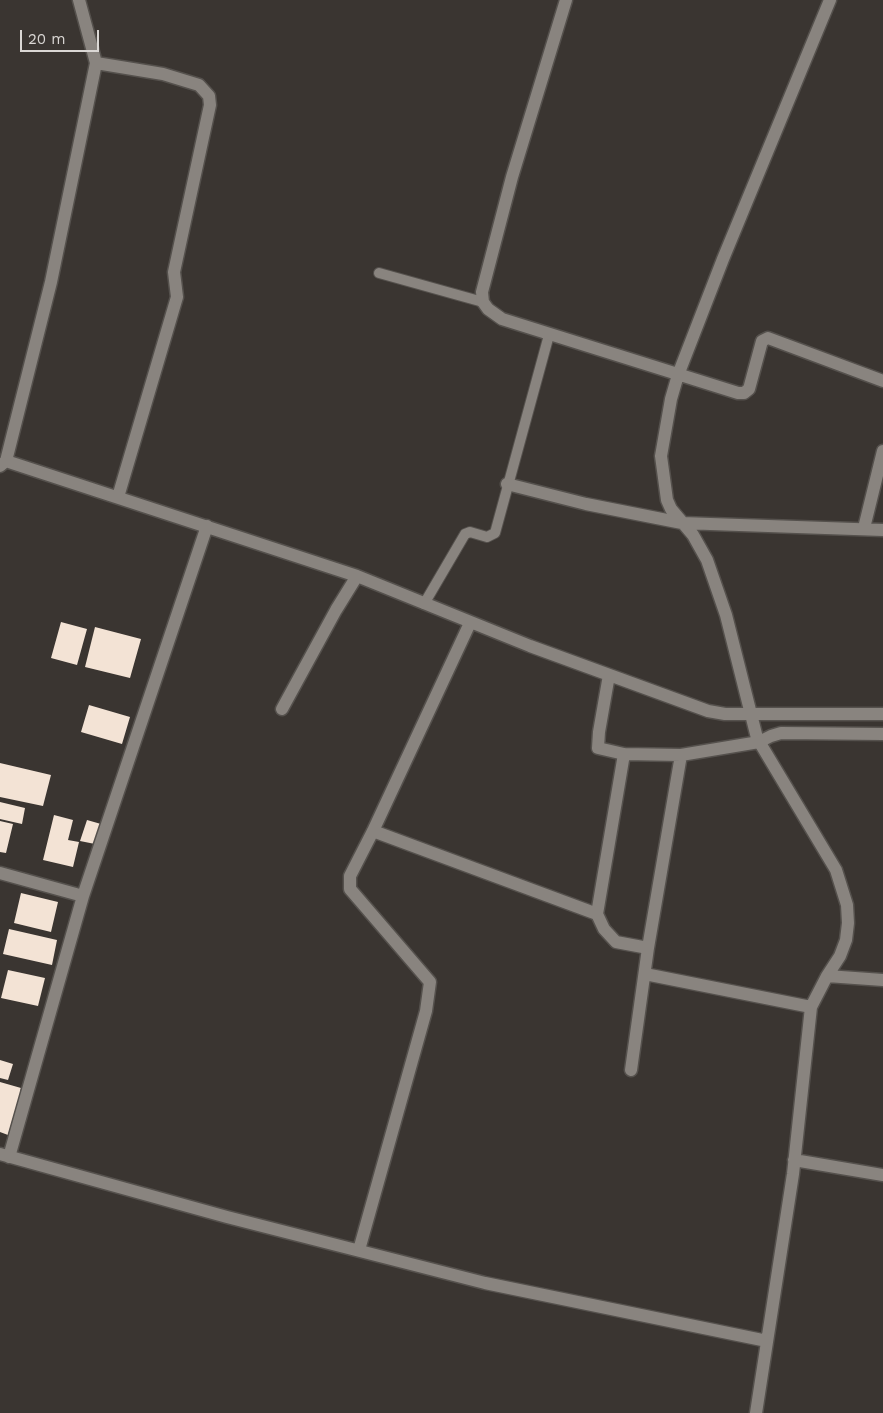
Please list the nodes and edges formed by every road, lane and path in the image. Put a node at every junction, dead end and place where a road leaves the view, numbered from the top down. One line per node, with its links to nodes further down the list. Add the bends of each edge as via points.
1 (79, 0): 4 (street)
2 (566, 0): 6 (street, via 510,187 482,292)
3 (830, 0): 8 (street)
4 (96, 63): 11 (street, via 51,282); 13 (street, via 163,74 199,85 209,96 210,105 174,272 177,297)
5 (379, 273): 6 (lane)
6 (483, 302): 7 (street, via 502,319)
7 (549, 335): 8 (street); 12 (lane)
8 (678, 375): 9 (street, via 738,394 744,393 762,341 768,338); 14 (street, via 661,456 667,500)
9 (883, 381)
10 (883, 451): 16 (street)
11 (3, 464): 13 (street)
12 (507, 484): 14 (street); 19 (lane, via 495,533 487,536 465,534)
13 (118, 497): 15 (street)
14 (682, 523): 16 (street); 24 (street, via 707,560 726,615)
15 (207, 526): 18 (street); 31 (street)
16 (864, 528): 17 (street)
17 (883, 530)
18 (357, 576): 19 (street); 22 (street)
19 (424, 604): 20 (street)
20 (470, 623): 21 (street); 29 (street)
21 (609, 675): 24 (street, via 708,711); 27 (street, via 597,743 598,748)
22 (282, 709)
23 (883, 714): 24 (street)
24 (752, 718): 26 (street)
25 (883, 734): 26 (street, via 791,732)
26 (758, 740): 28 (street); 35 (street, via 836,870 847,905 846,940)
27 (624, 754): 28 (street); 32 (street)
28 (680, 755): 33 (street)
29 (373, 831): 32 (street); 42 (street, via 350,876 350,889 430,982 426,1012)
30 (0, 873): 31 (street)
31 (83, 896): 39 (street)
32 (597, 914): 33 (street, via 604,929 616,942)
33 (648, 948): 34 (street)
34 (645, 974): 37 (street); 38 (street)
35 (827, 976): 36 (street); 37 (street)
36 (883, 980)
37 (811, 1007): 40 (street)
38 (631, 1070)
39 (5, 1155): 42 (street)
40 (794, 1160): 41 (street); 43 (street)
41 (883, 1175)
42 (359, 1250): 43 (street, via 485,1283)
43 (767, 1341): 44 (street)
44 (756, 1413)

